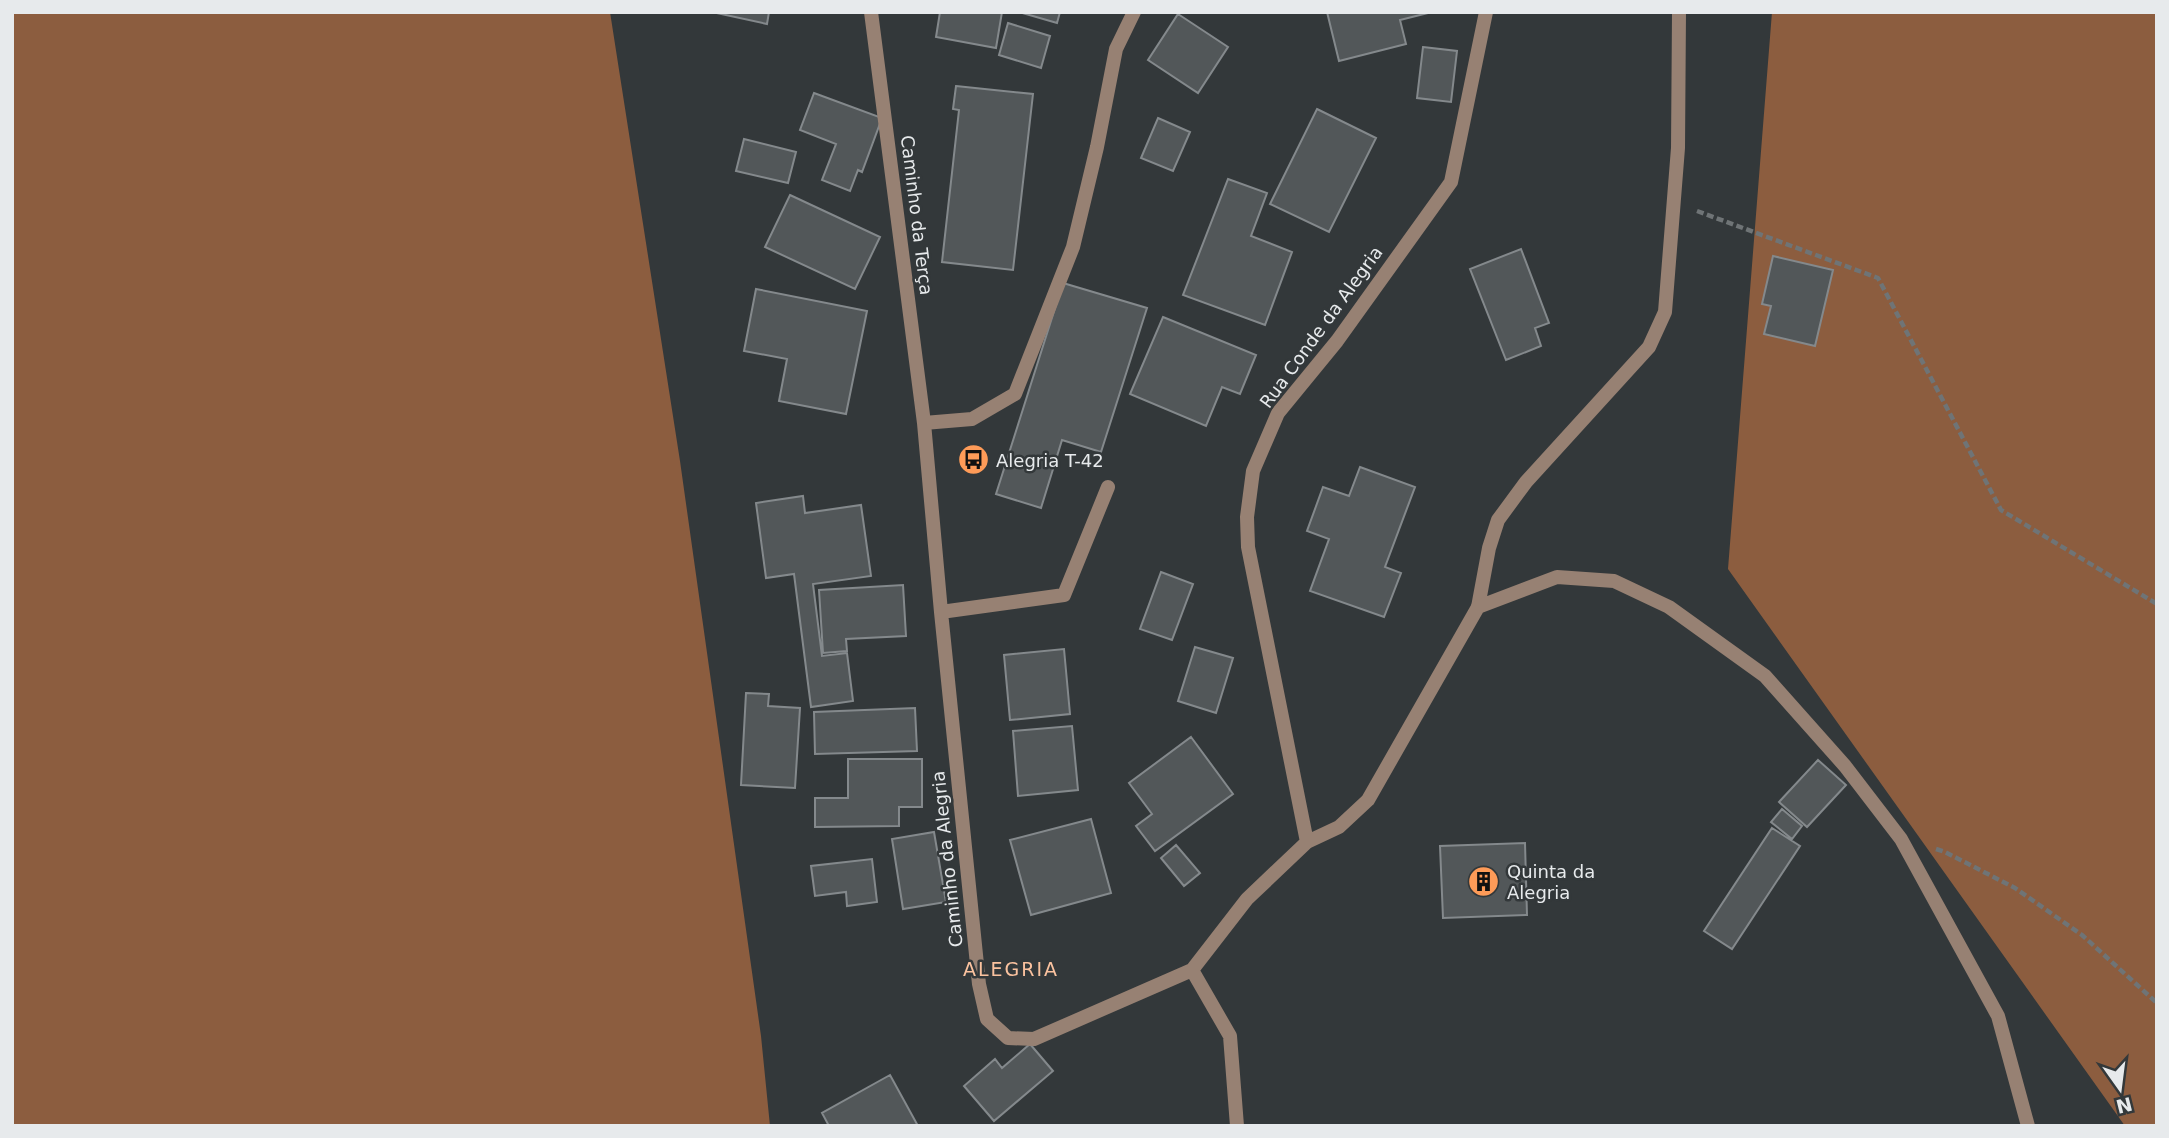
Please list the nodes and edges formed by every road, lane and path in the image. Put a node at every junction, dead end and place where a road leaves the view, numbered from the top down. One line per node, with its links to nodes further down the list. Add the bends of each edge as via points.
1 (871, 12): 6 (street, Caminho da Terça)
2 (1134, 12): 6 (street, via 1116,49 1073,247 1016,394 972,419)
3 (1486, 12): 12 (street, Rua Conde da Alegria, via 1451,182 1337,341 1278,413 1253,471 1248,547)
4 (1679, 12): 5 (street, Caminho da Alegria)
5 (1673, 202): 8 (path, via 1878,278 2001,510); 9 (street, Caminho da Alegria, via 1665,312 1649,347 1526,482 1498,520)
6 (924, 423): 10 (street, Caminho da Alegria)
7 (1108, 486): 10 (street, via 1063,595)
8 (2157, 604)
9 (1478, 607): 11 (street, via 1557,578 1614,581 1669,607 1765,676 1845,766); 12 (street, Caminho da Alegria, via 1368,800 1339,827)
10 (941, 612): 13 (street, Caminho da Alegria, via 979,984 987,1019 1008,1038 1034,1039)
11 (1901, 839): 14 (path, via 1945,852 2015,888 2082,935); 16 (street, via 1998,1016)
12 (1307, 842): 13 (street, Caminho da Alegria, via 1247,899)
13 (1192, 970): 15 (street, via 1230,1036)
14 (2157, 1003)
15 (1237, 1126)
16 (2028, 1126)

